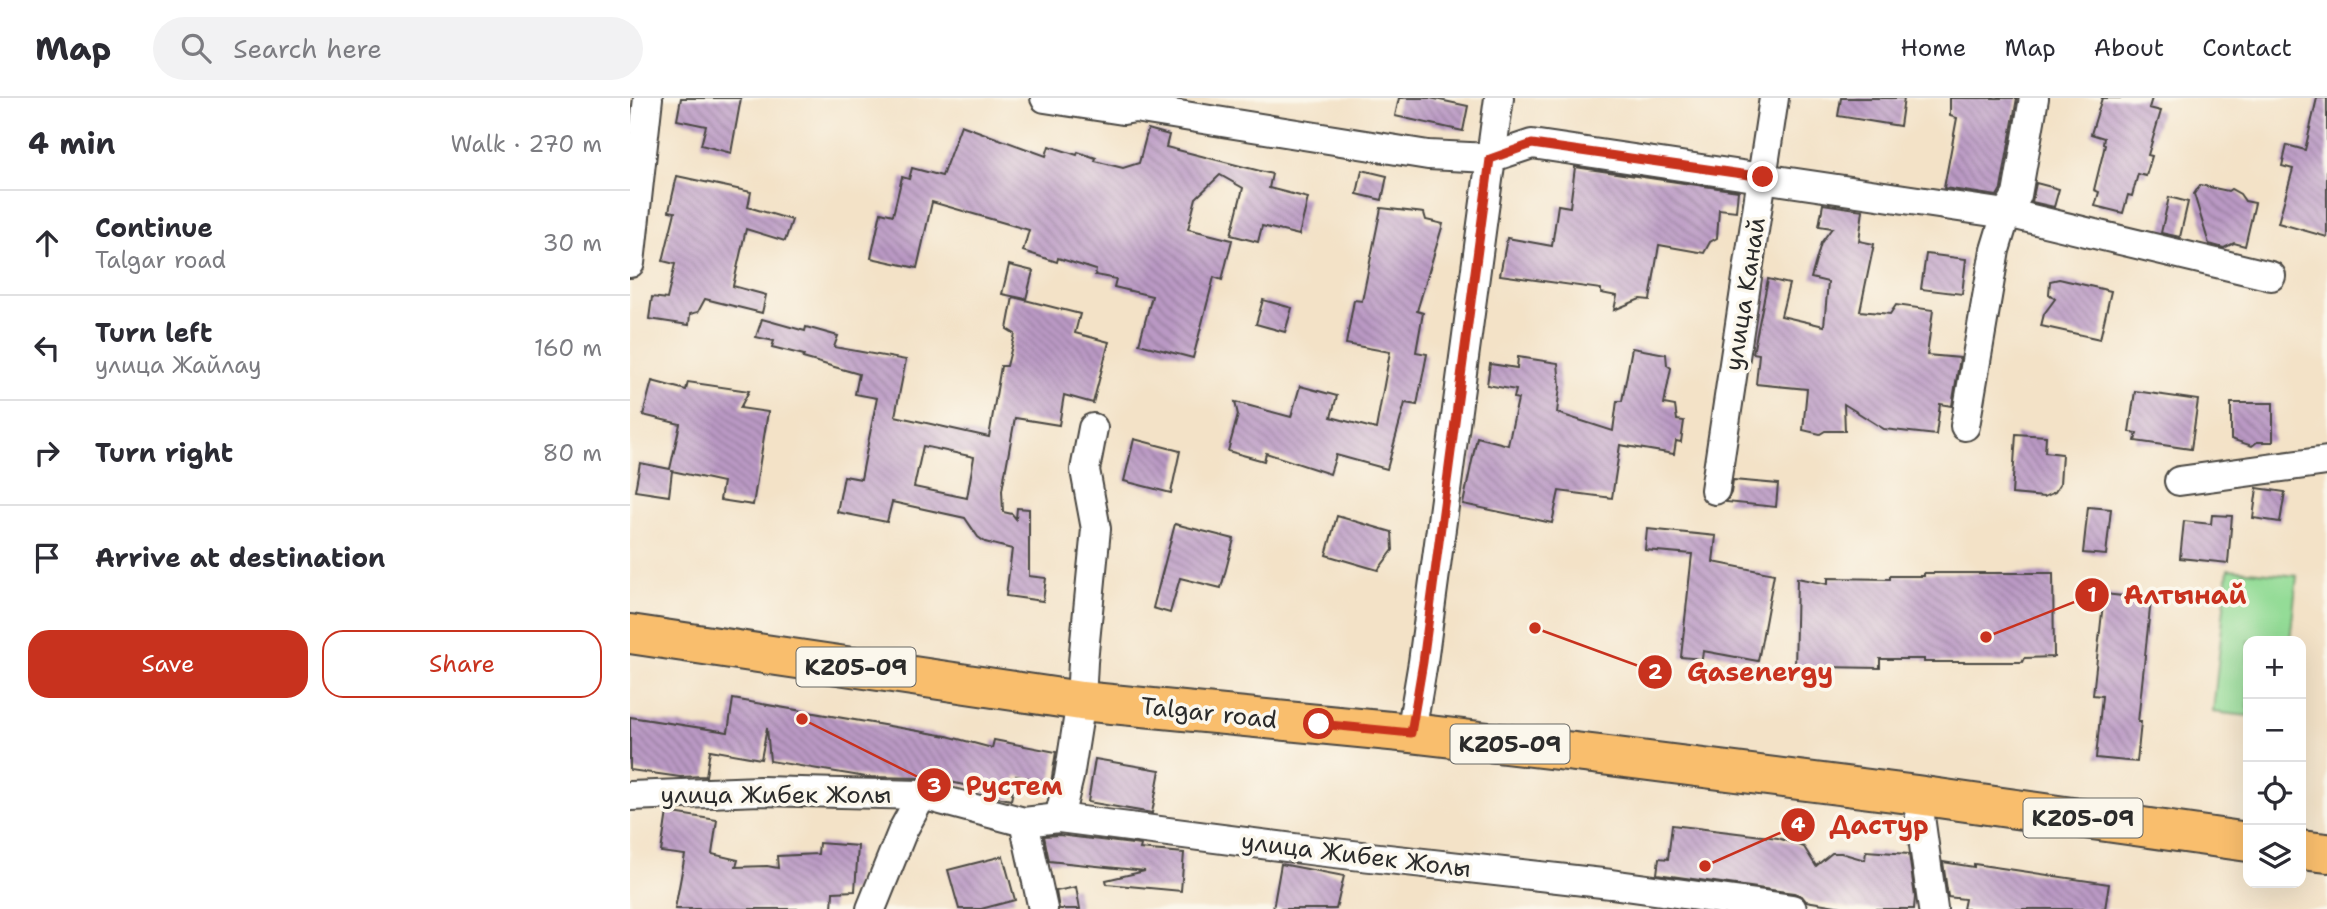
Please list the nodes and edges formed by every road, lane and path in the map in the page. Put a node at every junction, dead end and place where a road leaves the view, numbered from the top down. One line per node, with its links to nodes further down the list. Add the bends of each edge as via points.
1 (648, 98): 10 (street)
2 (1045, 98): 6 (street, via 1123,110)
3 (1499, 98): 7 (street)
4 (1774, 98): 8 (street, улица Канай)
5 (2034, 98): 9 (street)
6 (1136, 103): 7 (street, via 1427,155)
7 (1490, 159): 8 (street, via 1532,144); 19 (street)
8 (1763, 177): 9 (street); 16 (street, улица Канай)
9 (2010, 207): 11 (street); 12 (street, via 1995,250)
10 (630, 262)
11 (2271, 276)
12 (1965, 426)
13 (1093, 428): 18 (street, via 1085,470 1096,529)
14 (2327, 461): 15 (street)
15 (2179, 481)
16 (1715, 490)
17 (630, 634): 18 (main road, Talgar road / KZ05-09)
18 (1081, 701): 19 (main road, Talgar road / KZ05-09); 23 (street)
19 (1411, 733): 21 (main road, Talgar road / KZ05-09)
20 (922, 795): 22 (street, улица Жибек Жолы, via 760,791); 24 (street, улица Жибек Жолы); 28 (street, улица Жибек Жолы)
21 (1917, 795): 25 (main road, Talgar road / KZ05-09); 31 (street)
22 (630, 796)
23 (1059, 818): 24 (street, улица Жибек Жолы); 30 (street, улица Жибек Жолы)
24 (1024, 822): 29 (street)
25 (2243, 841)
26 (2306, 851): 27 (main road)
27 (2327, 853)
28 (871, 909)
29 (1043, 909)
30 (1793, 909)
31 (1933, 909)

